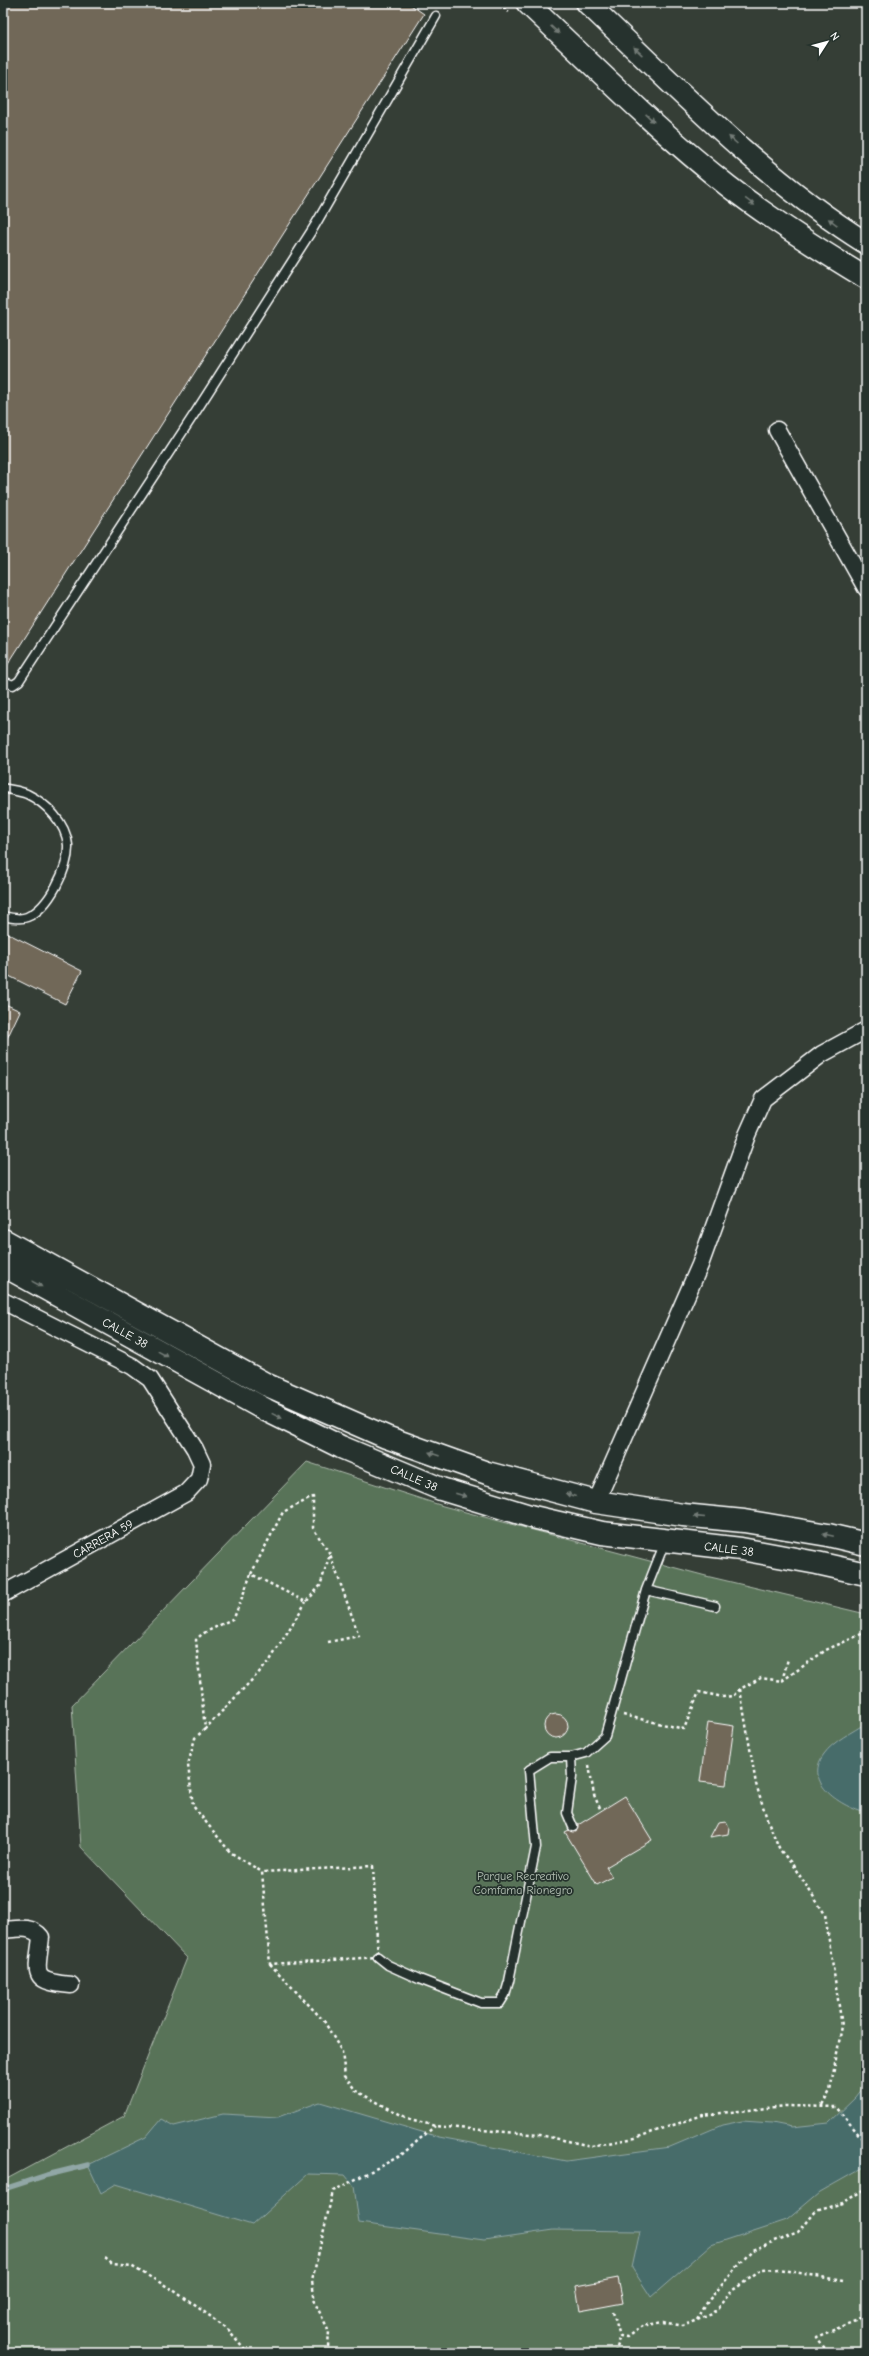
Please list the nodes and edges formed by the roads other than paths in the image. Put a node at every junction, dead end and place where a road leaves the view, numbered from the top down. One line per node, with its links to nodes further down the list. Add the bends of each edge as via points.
1 (527, 3): 5 (street, one-way to 5, via 674,140 728,186 799,238)
2 (587, 3): 4 (street, one-way to 2, via 835,224 773,176 712,122)
3 (436, 16): 8 (lane, via 314,227 195,413 19,681 13,685)
4 (866, 243)
5 (866, 278)
6 (777, 430): 7 (street)
7 (866, 588)
8 (3, 681)
9 (3, 788): 10 (lane, via 27,794 51,811 61,825 68,844 67,860 54,891 42,907 27,917)
10 (3, 916)
11 (866, 1030): 16 (street, via 822,1054 763,1099 747,1135 700,1265)
12 (3, 1240): 16 (main road, CALLE 38, one-way to 12, via 487,1473 386,1436 267,1385)
13 (3, 1265): 17 (main road, CALLE 38, one-way to 17, via 266,1410 341,1447 441,1489 602,1533)
14 (3, 1301): 15 (street, CALLE 38, via 132,1366 150,1379 195,1449 202,1464)
15 (199, 1478): 21 (street, CARRERA 59, via 186,1493)
16 (596, 1502): 18 (main road, CALLE 38, one-way to 16, via 744,1521)
17 (665, 1542): 19 (main road, CALLE 38, via 741,1550 816,1562); 20 (lane)
18 (866, 1544)
19 (866, 1574)
20 (646, 1590): 22 (lane); 23 (lane, via 605,1736 586,1753)
21 (3, 1594)
22 (715, 1606)
23 (571, 1757): 24 (lane, via 572,1777 567,1813); 26 (lane, via 550,1757 529,1770 536,1847 506,1995 500,2003 481,2004 388,1965)
24 (573, 1827)
25 (3, 1930): 27 (street, via 36,1931 41,1937 38,1968 40,1976 49,1983)
26 (378, 1957)
27 (71, 1985)

